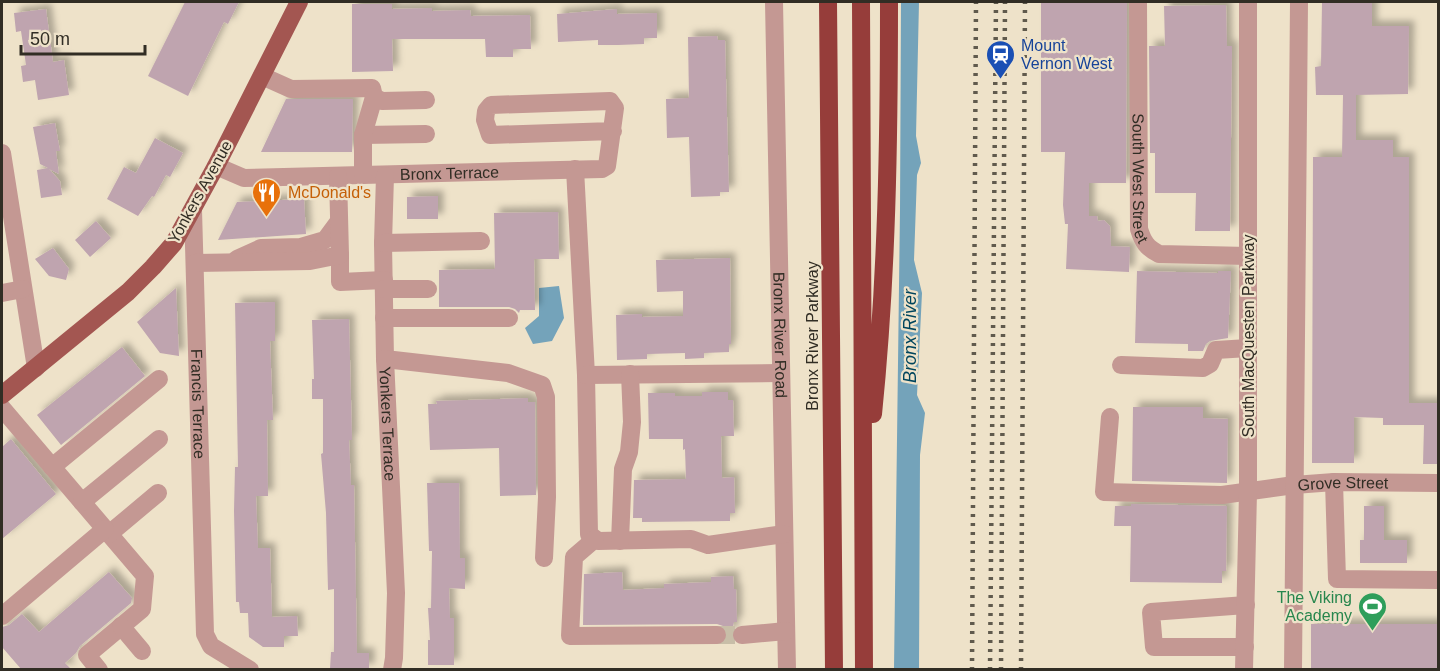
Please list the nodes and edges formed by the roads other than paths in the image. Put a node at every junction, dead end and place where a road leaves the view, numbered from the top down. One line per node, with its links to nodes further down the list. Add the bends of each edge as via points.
1 (299, 2): 9 (main road, Yonkers Avenue)
2 (774, 2): 39 (street, Bronx River Road)
3 (828, 2): 73 (highway, Bronx River Parkway)
4 (861, 2): 54 (highway)
5 (889, 2): 54 (highway, via 882,316)
6 (1138, 2): 26 (street, South West Street, via 1142,239 1148,249 1159,254)
7 (1248, 2): 26 (street, South MacQuesten Parkway)
8 (1299, 2): 50 (street)
9 (262, 76): 10 (street, via 291,90 372,87); 16 (main road, Yonkers Avenue)
10 (374, 97): 11 (street, via 382,101); 14 (street)
11 (426, 100)
12 (613, 131): 12 (street, via 615,108 610,101 491,105 486,111 490,135); 17 (street, Bronx Terrace, via 607,166 602,170)
13 (426, 134): 14 (street)
14 (363, 135): 18 (street)
15 (2, 153): 30 (street)
16 (216, 166): 19 (street, Bronx Terrace, via 244,178); 21 (main road, Yonkers Avenue)
17 (575, 169): 20 (street, Bronx Terrace); 40 (street)
18 (363, 175): 19 (street, Bronx Terrace); 20 (street, Bronx Terrace)
19 (338, 176): 22 (street)
20 (385, 176): 24 (street, Yonkers Terrace)
21 (193, 210): 28 (street, Francis Terrace); 38 (main road, Yonkers Avenue, via 174,243 153,267)
22 (339, 220): 25 (street); 27 (street, via 325,240 301,248 261,248)
23 (481, 241): 24 (street)
24 (383, 243): 29 (street, Yonkers Terrace)
25 (340, 255): 27 (street, via 310,261); 29 (street, via 340,282)
26 (1248, 256): 35 (street, South MacQuesten Parkway)
27 (229, 262): 28 (street)
28 (195, 263): 70 (street, Francis Terrace, via 206,634 211,646)
29 (384, 284): 31 (street); 33 (street, Yonkers Terrace)
30 (23, 289): 32 (street); 38 (street)
31 (428, 289)
32 (2, 293)
33 (384, 318): 34 (street); 36 (street, Yonkers Terrace)
34 (508, 318)
35 (1248, 348): 37 (street, via 1216,350 1210,364 1203,368); 51 (street, South MacQuesten Parkway)
36 (385, 360): 59 (street, via 508,373 542,386 546,397); 71 (street, Yonkers Terrace, via 396,593)
37 (1121, 365)
38 (36, 368): 43 (main road, Yonkers Avenue)
39 (780, 373): 41 (street); 56 (street, Bronx River Road)
40 (586, 375): 41 (street); 57 (street, via 590,534)
41 (630, 375): 58 (street, via 632,422 623,469)
42 (159, 379): 47 (street)
43 (2, 395)
44 (2, 408): 47 (street)
45 (1110, 417): 51 (street, Grove Street, via 1104,492)
46 (159, 439): 53 (street)
47 (52, 467): 53 (street)
48 (1334, 482): 49 (street, Grove Street); 50 (street, Grove Street); 60 (street, via 1337,579)
49 (1438, 483)
50 (1294, 485): 51 (street, Grove Street); 76 (street)
51 (1248, 492): 61 (street, South MacQuesten Parkway)
52 (158, 493): 55 (street)
53 (82, 502): 55 (street)
54 (864, 514): 74 (highway)
55 (107, 532): 62 (street); 63 (street, via 145,576 142,609)
56 (784, 534): 58 (street, via 708,545 691,539); 64 (street, Bronx River Road)
57 (595, 539): 58 (street); 65 (street, via 574,557 570,636)
58 (620, 541)
59 (544, 558)
60 (1438, 580)
61 (1246, 605): 67 (street, South MacQuesten Parkway); 67 (street, via 1151,612 1154,647)
62 (2, 616)
63 (120, 626): 68 (street); 69 (street, via 87,655)
64 (786, 631): 66 (street); 72 (street, Bronx River Road)
65 (717, 635)
66 (742, 635)
67 (1245, 647): 75 (street, South MacQuesten Parkway)
68 (142, 651)
69 (99, 669)
70 (250, 669)
71 (392, 669)
72 (787, 669)
73 (834, 669)
74 (864, 669)
75 (1245, 669)
76 (1293, 669)

